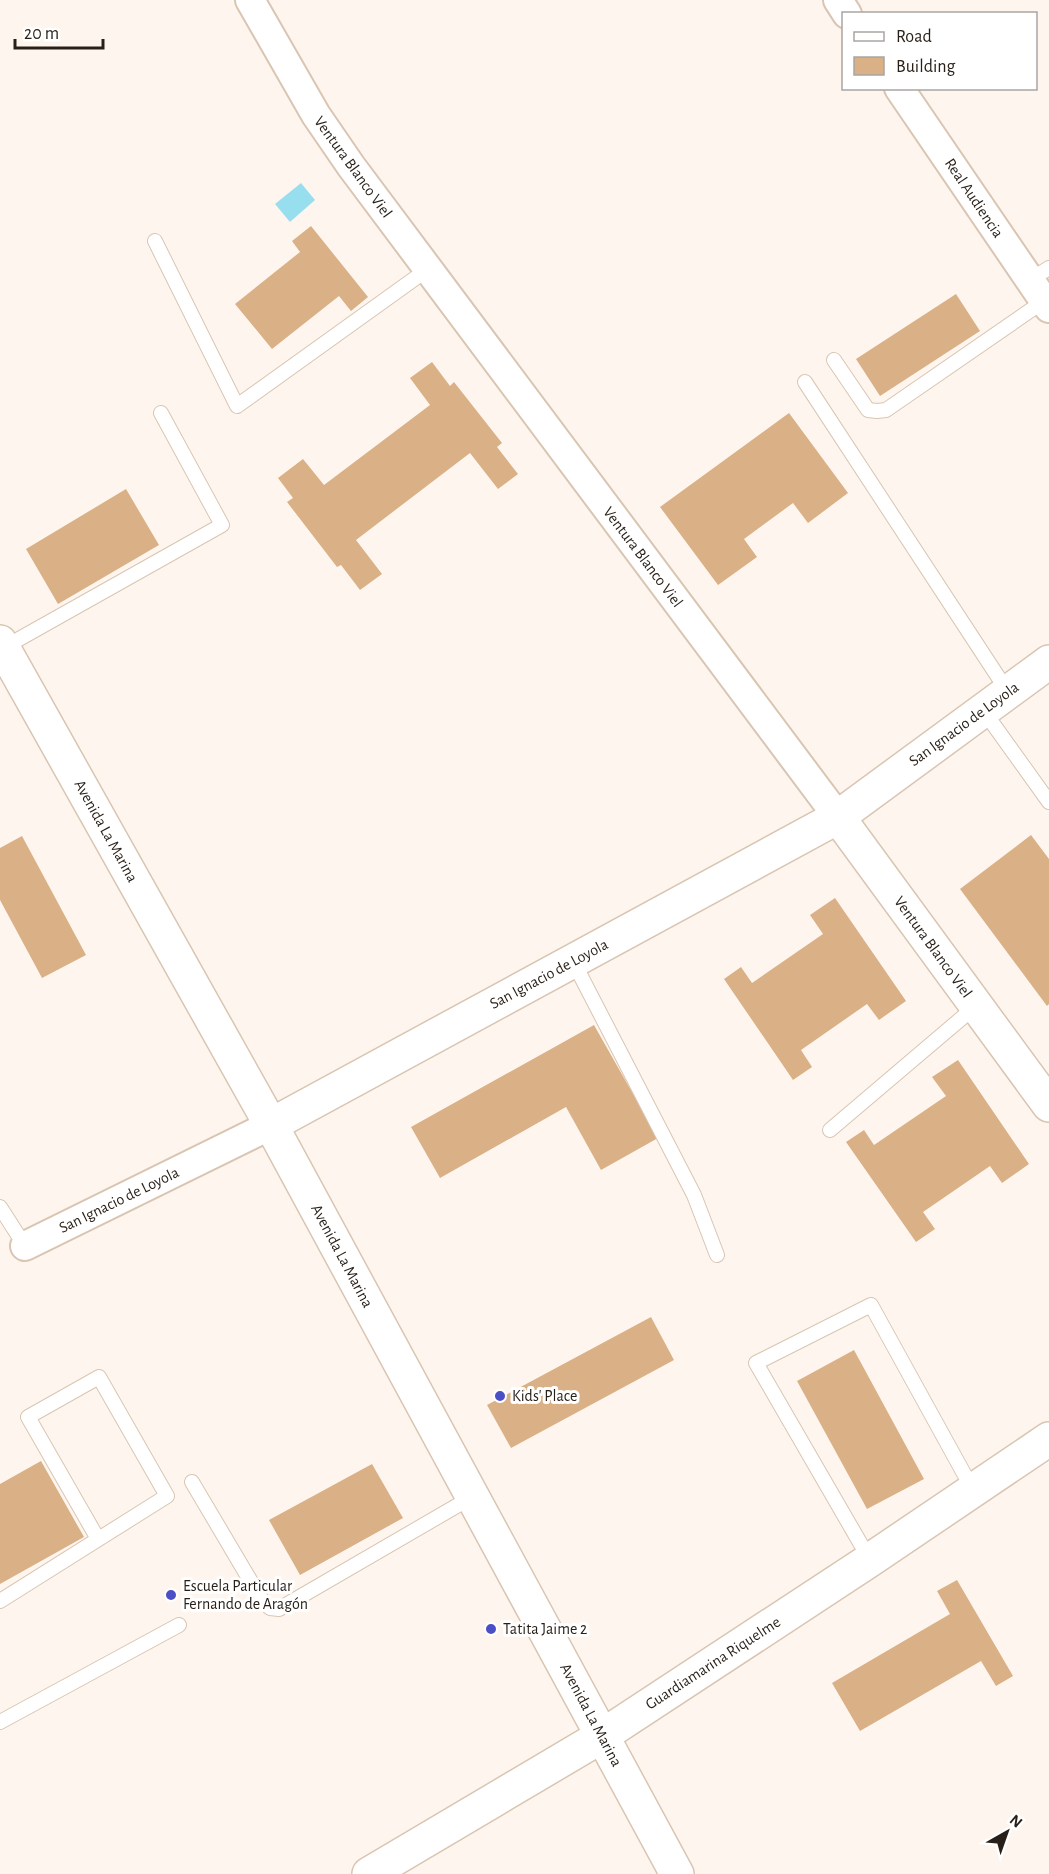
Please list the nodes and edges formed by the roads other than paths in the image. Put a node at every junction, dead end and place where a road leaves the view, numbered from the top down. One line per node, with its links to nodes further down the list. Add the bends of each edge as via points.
1 (250, 0): 4 (street, Ventura Blanco Viel, via 316,115)
2 (900, 90): 5 (street, Real Audiencia)
3 (155, 241): 4 (lane, via 237,405)
4 (428, 269): 13 (street, Ventura Blanco Viel)
5 (1043, 289): 6 (lane, via 886,410 868,410)
6 (834, 360)
7 (806, 382): 11 (lane)
8 (160, 413): 9 (lane, via 222,525)
9 (2, 645): 17 (street, Avenida La Marina)
10 (1049, 662): 11 (street, San Ignacio de Loyola)
11 (995, 701): 12 (lane); 13 (street, San Ignacio de Loyola)
12 (1049, 802)
13 (837, 817): 14 (street, San Ignacio de Loyola); 15 (street, Ventura Blanco Viel)
14 (573, 960): 17 (street, San Ignacio de Loyola); 21 (lane, via 694,1195)
15 (976, 1006): 16 (street, Ventura Blanco Viel); 18 (lane)
16 (1049, 1105)
17 (271, 1125): 20 (street, San Ignacio de Loyola); 25 (street, Avenida La Marina)
18 (830, 1130)
19 (0, 1207): 20 (lane)
20 (25, 1246)
21 (717, 1255)
22 (1049, 1439): 24 (street, Guardiamarina Riquelme)
23 (192, 1482): 25 (lane, via 263,1602 279,1609)
24 (973, 1490): 27 (street, Guardiamarina Riquelme); 27 (lane, via 871,1305 756,1363)
25 (472, 1497): 31 (street, Avenida La Marina)
26 (98, 1539): 26 (lane, via 167,1496 99,1377 28,1417); 28 (lane)
27 (870, 1560): 31 (street, Guardiamarina Riquelme)
28 (0, 1601)
29 (179, 1625): 30 (lane)
30 (0, 1722)
31 (602, 1736): 32 (street, Guardiamarina Riquelme); 33 (street, Avenida La Marina)
32 (369, 1874)
33 (677, 1874)

